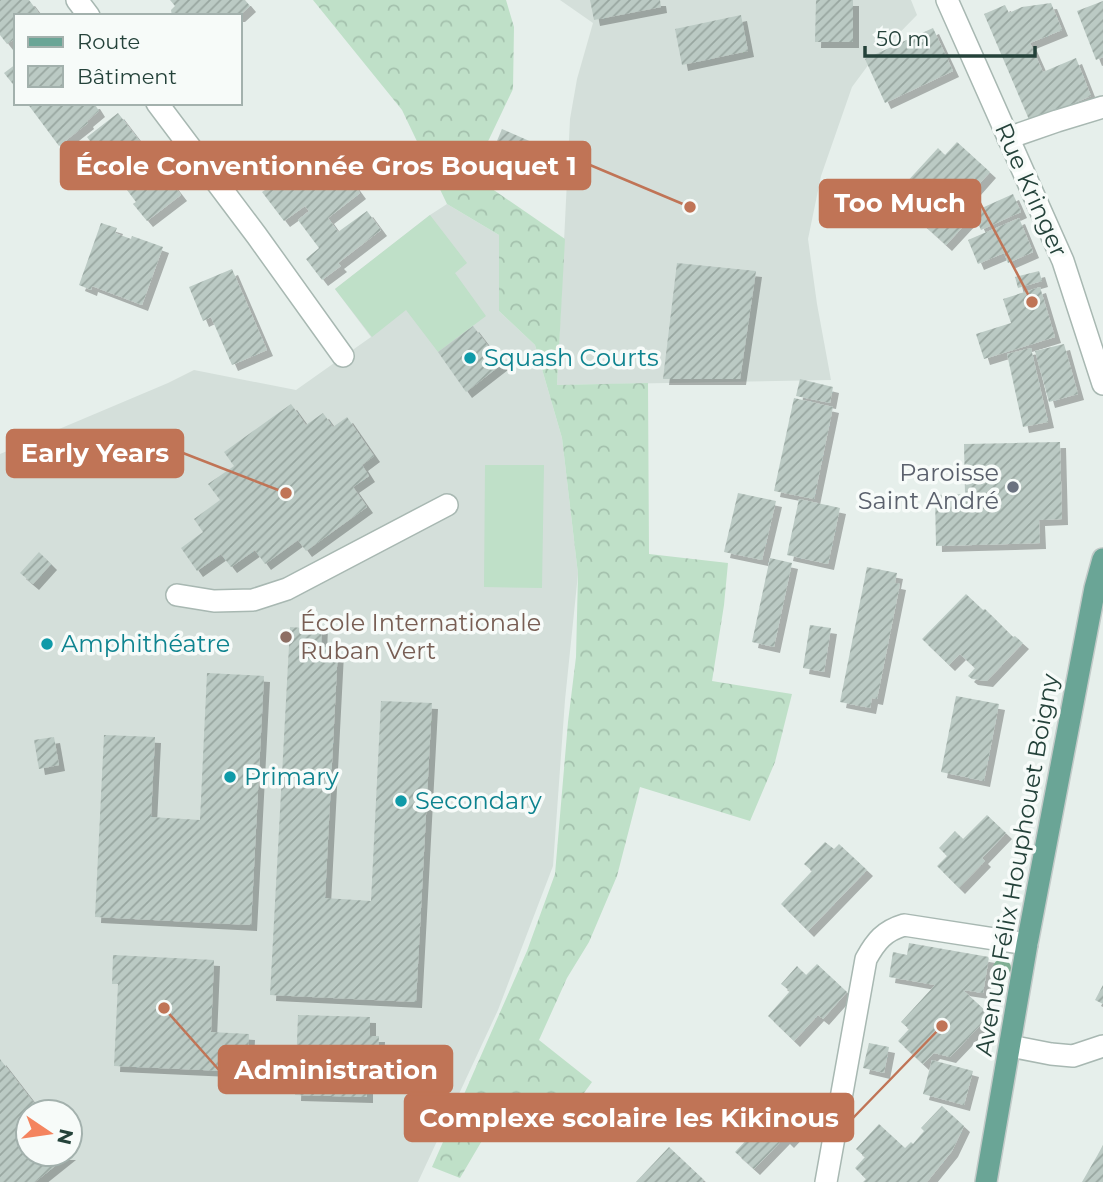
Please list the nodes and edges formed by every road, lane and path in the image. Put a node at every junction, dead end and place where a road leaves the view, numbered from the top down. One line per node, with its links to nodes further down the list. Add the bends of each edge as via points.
1 (947, 0): 4 (street, Rue Kringer)
2 (159, 105): 5 (street)
3 (1103, 107): 4 (street)
4 (1009, 138): 6 (street, Rue Kringer, via 1063,261)
5 (342, 356)
6 (1103, 384)
7 (447, 505): 9 (street, via 287,589 253,600 214,601)
8 (1103, 559): 10 (main road, Avenue Félix Houphouet Boigny)
9 (177, 595)
10 (1027, 944): 11 (main road, Avenue Félix Houphouet Boigny); 13 (street, via 904,925 881,937 866,959)
11 (1010, 1046): 12 (street, via 1073,1056); 14 (main road, Avenue Félix Houphouet Boigny)
12 (1103, 1046)
13 (825, 1182)
14 (986, 1182)

